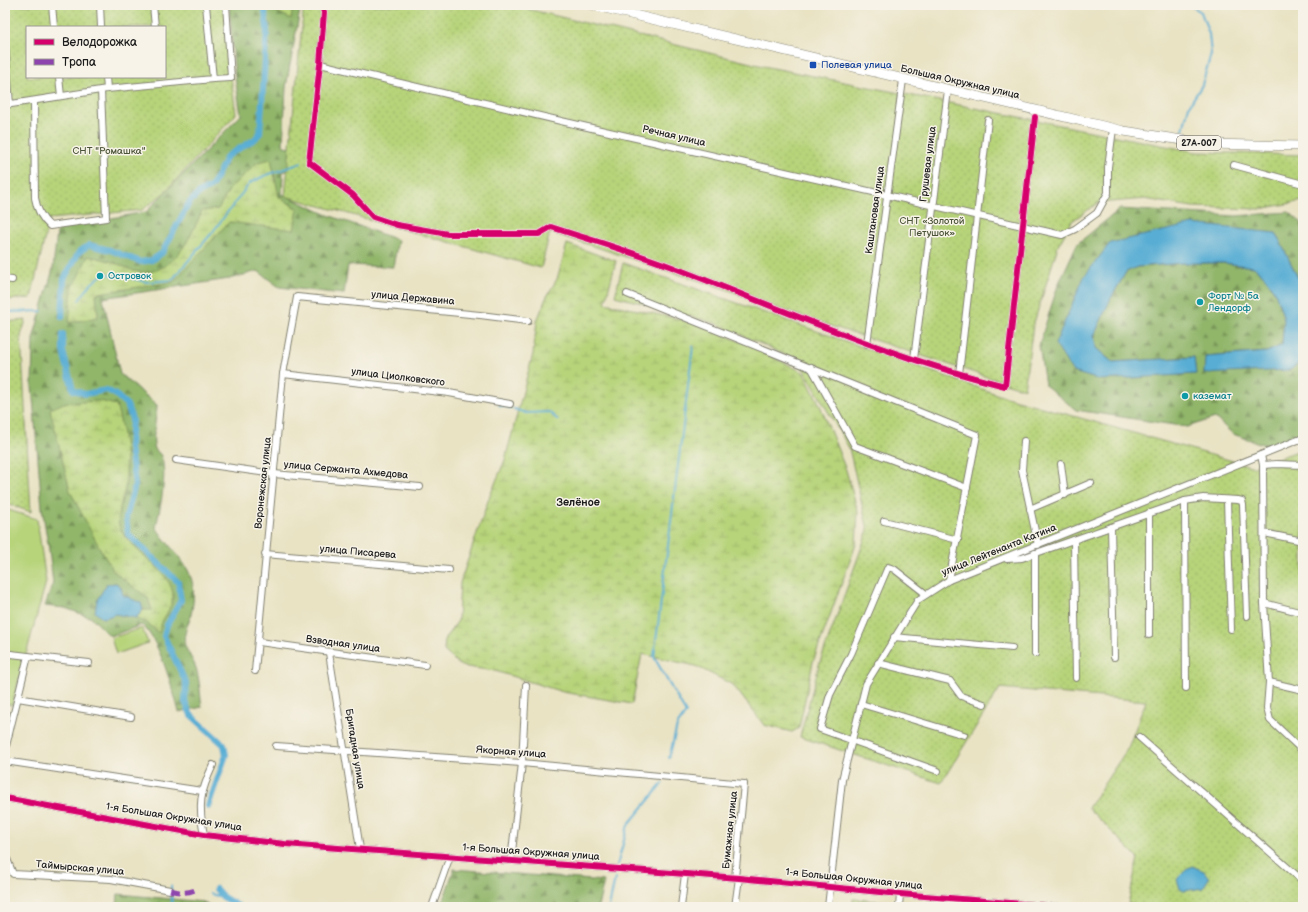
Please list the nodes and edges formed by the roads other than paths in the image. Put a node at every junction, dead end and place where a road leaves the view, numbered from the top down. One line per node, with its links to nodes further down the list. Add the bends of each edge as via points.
1 (52, 5): 8 (street)
2 (100, 5): 9 (street)
3 (153, 5): 10 (street)
4 (206, 5): 15 (street)
5 (226, 5): 15 (street, via 231,78)
6 (321, 5): 12 (street, via 324,12)
7 (592, 5): 17 (highway, Большая Окружная улица / 27А-007)
8 (54, 26)
9 (102, 26)
10 (155, 26)
11 (5, 45): 22 (street)
12 (320, 64): 29 (street, Речная улица); 38 (street, via 309,162 353,195 373,217 448,234 539,234 551,227 670,266)
13 (59, 78): 20 (street)
14 (106, 78): 18 (street)
15 (213, 79): 16 (street)
16 (161, 80): 18 (street)
17 (903, 80): 19 (highway, Большая Окружная улица / 27А-007); 29 (street, Каштановая улица)
18 (104, 89): 20 (street); 21 (street, via 106,218 50,226 37,210)
19 (948, 90): 25 (highway, Большая Окружная улица / 27А-007); 30 (street, Грушевая улица)
20 (61, 96): 21 (street)
21 (34, 101): 22 (street)
22 (8, 105)
23 (1035, 117): 32 (street)
24 (988, 120): 31 (street)
25 (1113, 129): 26 (highway, Большая Окружная улица / 27А-007, via 1208,144); 32 (street, Речная улица, via 1108,167 1108,193 1097,213 1062,235)
26 (1301, 145)
27 (1234, 165): 28 (street)
28 (1303, 184)
29 (887, 194): 30 (street, Речная улица); 38 (street, Каштановая улица)
30 (933, 205): 31 (street, Речная улица); 39 (street, Грушевая улица)
31 (978, 215): 32 (street, Речная улица); 42 (street)
32 (1023, 226): 42 (street, via 1005,386)
33 (5, 280): 34 (street)
34 (12, 280)
35 (627, 294): 40 (street)
36 (297, 297): 37 (street, улица Державина); 41 (street, Воронежская улица)
37 (528, 321)
38 (868, 344): 39 (street)
39 (914, 359): 42 (street)
40 (811, 367): 54 (street, via 856,446); 54 (street, via 977,435)
41 (283, 374): 43 (street, улица Циолковского, via 449,393); 51 (street, Воронежская улица)
42 (959, 374)
43 (510, 404)
44 (1303, 438): 46 (street, улица Лейтенанта Катина)
45 (1024, 441): 58 (street, via 1022,470)
46 (1262, 455): 49 (street); 66 (street, улица Лейтенанта Катина)
47 (176, 460): 51 (street, улица Сержанта Ахмедова)
48 (1061, 464): 55 (street)
49 (1263, 465): 50 (street); 62 (street)
50 (1303, 465)
51 (274, 474): 53 (street, улица Сержанта Ахмедова); 67 (street, Воронежская улица)
52 (1092, 483): 55 (street)
53 (420, 487)
54 (967, 488): 63 (street)
55 (1065, 495): 58 (street)
56 (1186, 500): 57 (street); 59 (street); 93 (street)
57 (1227, 500): 75 (street, via 1242,501 1243,505); 76 (street)
58 (1030, 509): 66 (street)
59 (1149, 513): 61 (street); 77 (street)
60 (884, 520): 63 (street)
61 (1111, 527): 64 (street); 85 (street)
62 (1264, 533): 65 (street); 73 (street)
63 (958, 540): 71 (street)
64 (1074, 540): 68 (street); 90 (street)
65 (1303, 541)
66 (1038, 545): 69 (street, улица Лейтенанта Катина)
67 (265, 554): 70 (street, улица Писарева); 79 (street, Воронежская улица)
68 (1036, 554): 69 (street); 83 (street)
69 (1001, 559): 71 (street, улица Лейтенанта Катина)
70 (449, 570)
71 (949, 580): 72 (street, улица Лейтенанта Катина)
72 (926, 594): 78 (street, улица Лейтенанта Катина, via 918,600); 101 (street, via 888,567 851,654 830,695 820,729)
73 (1264, 603): 74 (street); 91 (street)
74 (1303, 613)
75 (1247, 616)
76 (1231, 629)
77 (1149, 635)
78 (894, 637): 80 (street); 87 (street, улица Лейтенанта Катина)
79 (259, 642): 81 (street, Взводная улица); 89 (street, Воронежская улица)
80 (1012, 648)
81 (329, 653): 88 (street, Взводная улица); 105 (street, Бригадная улица)
82 (11, 654): 84 (street)
83 (1035, 654)
84 (28, 656): 86 (street); 95 (street)
85 (1114, 657)
86 (89, 663)
87 (878, 663): 96 (street, улица Лейтенанта Катина, via 866,684); 97 (street, via 950,681 961,696)
88 (425, 665)
89 (256, 671)
90 (1076, 678)
91 (1269, 682): 94 (street); 104 (street, via 1267,708 1270,720)
92 (526, 685): 107 (street)
93 (1186, 688)
94 (1303, 690)
95 (18, 698): 98 (street); 102 (street)
96 (861, 704): 99 (street); 101 (street, улица Лейтенанта Катина)
97 (984, 704)
98 (131, 717)
99 (964, 735)
100 (1139, 737): 120 (street)
101 (852, 742): 109 (street); 121 (street, улица Лейтенанта Катина, via 842,780)
102 (5, 746)
103 (276, 746): 105 (street, Якорная улица)
104 (1303, 751)
105 (345, 752): 107 (street, Якорная улица); 114 (street, Бригадная улица)
106 (5, 761): 111 (street)
107 (522, 763): 110 (street, Якорная улица); 117 (street)
108 (213, 765): 111 (street)
109 (938, 771)
110 (744, 784): 119 (street, Бумажная улица)
111 (202, 791): 113 (street, via 200,815)
112 (5, 798): 113 (street, 1-я Большая Окружная улица)
113 (204, 835): 114 (street, 1-я Большая Окружная улица)
114 (360, 850): 116 (street, 1-я Большая Окружная улица)
115 (5, 854): 122 (street, Таймырская улица, via 13,874 111,879)
116 (450, 856): 117 (street, 1-я Большая Окружная улица); 125 (street)
117 (511, 861): 118 (street, 1-я Большая Окружная улица)
118 (686, 874): 119 (street, 1-я Большая Окружная улица); 126 (street)
119 (737, 878): 121 (street, 1-я Большая Окружная улица); 127 (street, Бумажная улица)
120 (1303, 881)
121 (830, 886): 123 (street, 1-я Большая Окружная улица); 128 (street, улица Лейтенанта Катина)
122 (170, 890)
123 (900, 894): 124 (street, 1-я Большая Окружная улица); 129 (street)
124 (964, 899): 130 (street); 131 (street, 1-я Большая Окружная улица)
125 (432, 907)
126 (681, 907)
127 (735, 907)
128 (828, 907)
129 (899, 907)
130 (964, 907)
131 (1059, 907)

